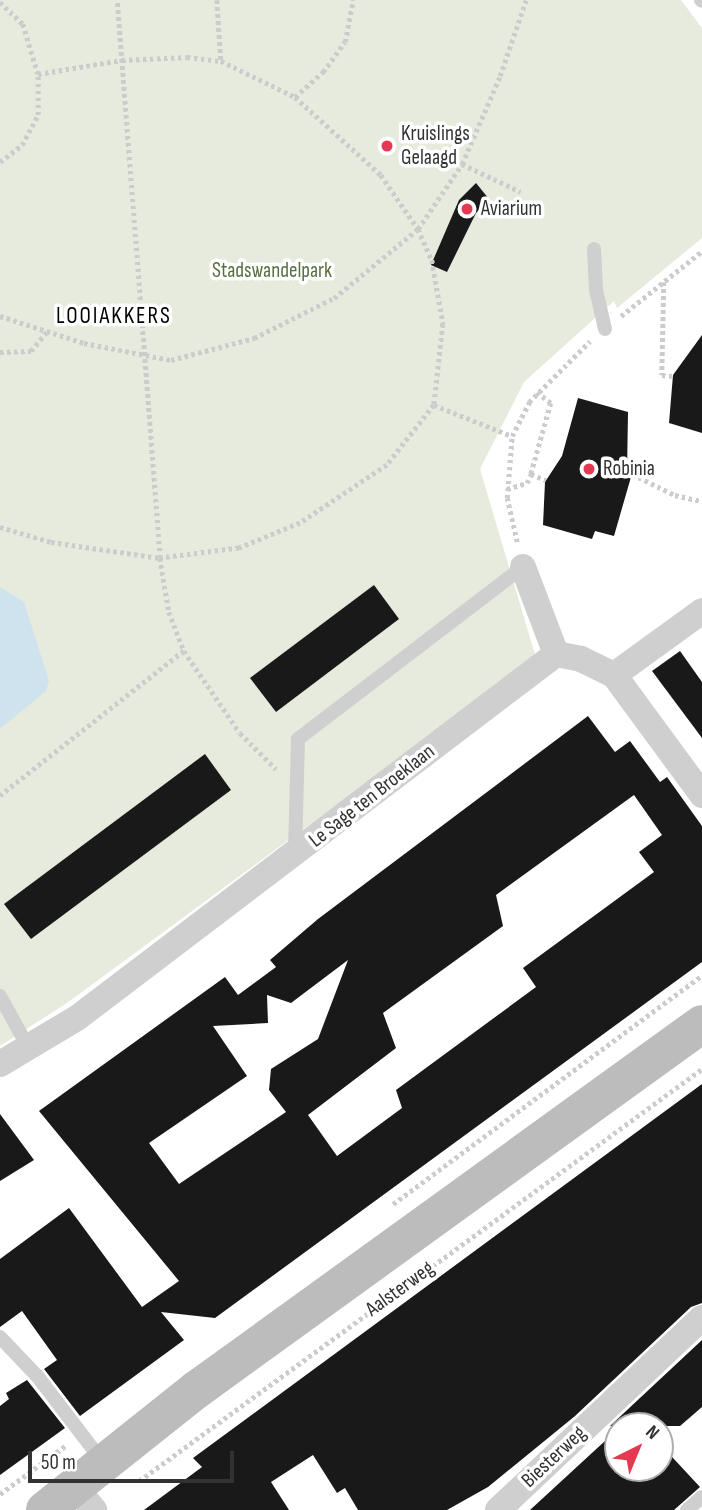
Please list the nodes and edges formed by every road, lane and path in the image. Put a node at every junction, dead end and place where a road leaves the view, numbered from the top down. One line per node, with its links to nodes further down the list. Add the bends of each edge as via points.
1 (117, 0): 6 (path)
2 (217, 0): 7 (path)
3 (353, 0): 9 (path, via 345,42 323,72)
4 (526, 0): 11 (path)
5 (0, 2): 8 (path, via 23,24)
6 (122, 60): 7 (path, via 187,57); 8 (path); 20 (path)
7 (221, 61): 9 (path)
8 (38, 74): 10 (path, via 38,115 22,145)
9 (295, 97): 13 (path, via 381,175)
10 (0, 162)
11 (462, 164): 12 (path); 13 (path)
12 (521, 192)
13 (418, 229): 20 (path, via 334,298 254,338 171,360); 23 (path, via 432,260 443,324)
14 (594, 249): 17 (lane, via 596,290)
15 (664, 282): 21 (path, via 662,375)
16 (0, 317): 18 (path)
17 (605, 329)
18 (47, 331): 19 (path, via 31,351); 20 (path)
19 (0, 352)
20 (144, 356): 30 (path)
21 (672, 376)
22 (537, 392): 25 (path, via 551,403)
23 (434, 405): 27 (path, via 512,436); 30 (path, via 387,465 300,523 239,548)
24 (626, 471): 28 (path, via 675,495)
25 (531, 474): 26 (path); 27 (path, via 527,483)
26 (546, 480)
27 (507, 489): 31 (path)
28 (702, 501)
29 (0, 527): 30 (path, via 51,542)
30 (160, 558): 33 (path, via 169,612)
31 (523, 567): 34 (street); 36 (lane, via 298,739)
32 (702, 611): 35 (street)
33 (184, 652): 36 (path, via 240,733); 38 (path)
34 (556, 654): 35 (street, via 581,659); 39 (street, Le Sage ten Broeklaan)
35 (614, 675): 37 (street)
36 (296, 784): 39 (lane)
37 (702, 795)
38 (0, 796)
39 (295, 855): 43 (street, Le Sage ten Broeklaan, via 77,1018)
40 (0, 996): 43 (lane)
41 (702, 998): 44 (main road, Aalsterweg)
42 (702, 1024): 44 (main road, Aalsterweg)
43 (28, 1047): 45 (street, Le Sage ten Broeklaan)
44 (657, 1057): 49 (main road, Aalsterweg, via 196,1390)
45 (0, 1063)
46 (702, 1069): 49 (path, Aalsterweg)
47 (702, 1318): 53 (street, Biesterweg)
48 (0, 1336): 49 (lane, via 38,1377)
49 (97, 1476): 50 (path, Aalsterweg); 52 (main road, Aalsterweg)
50 (0, 1494)
51 (702, 1497): 54 (lane)
52 (45, 1510)
53 (498, 1510)
54 (687, 1510)

